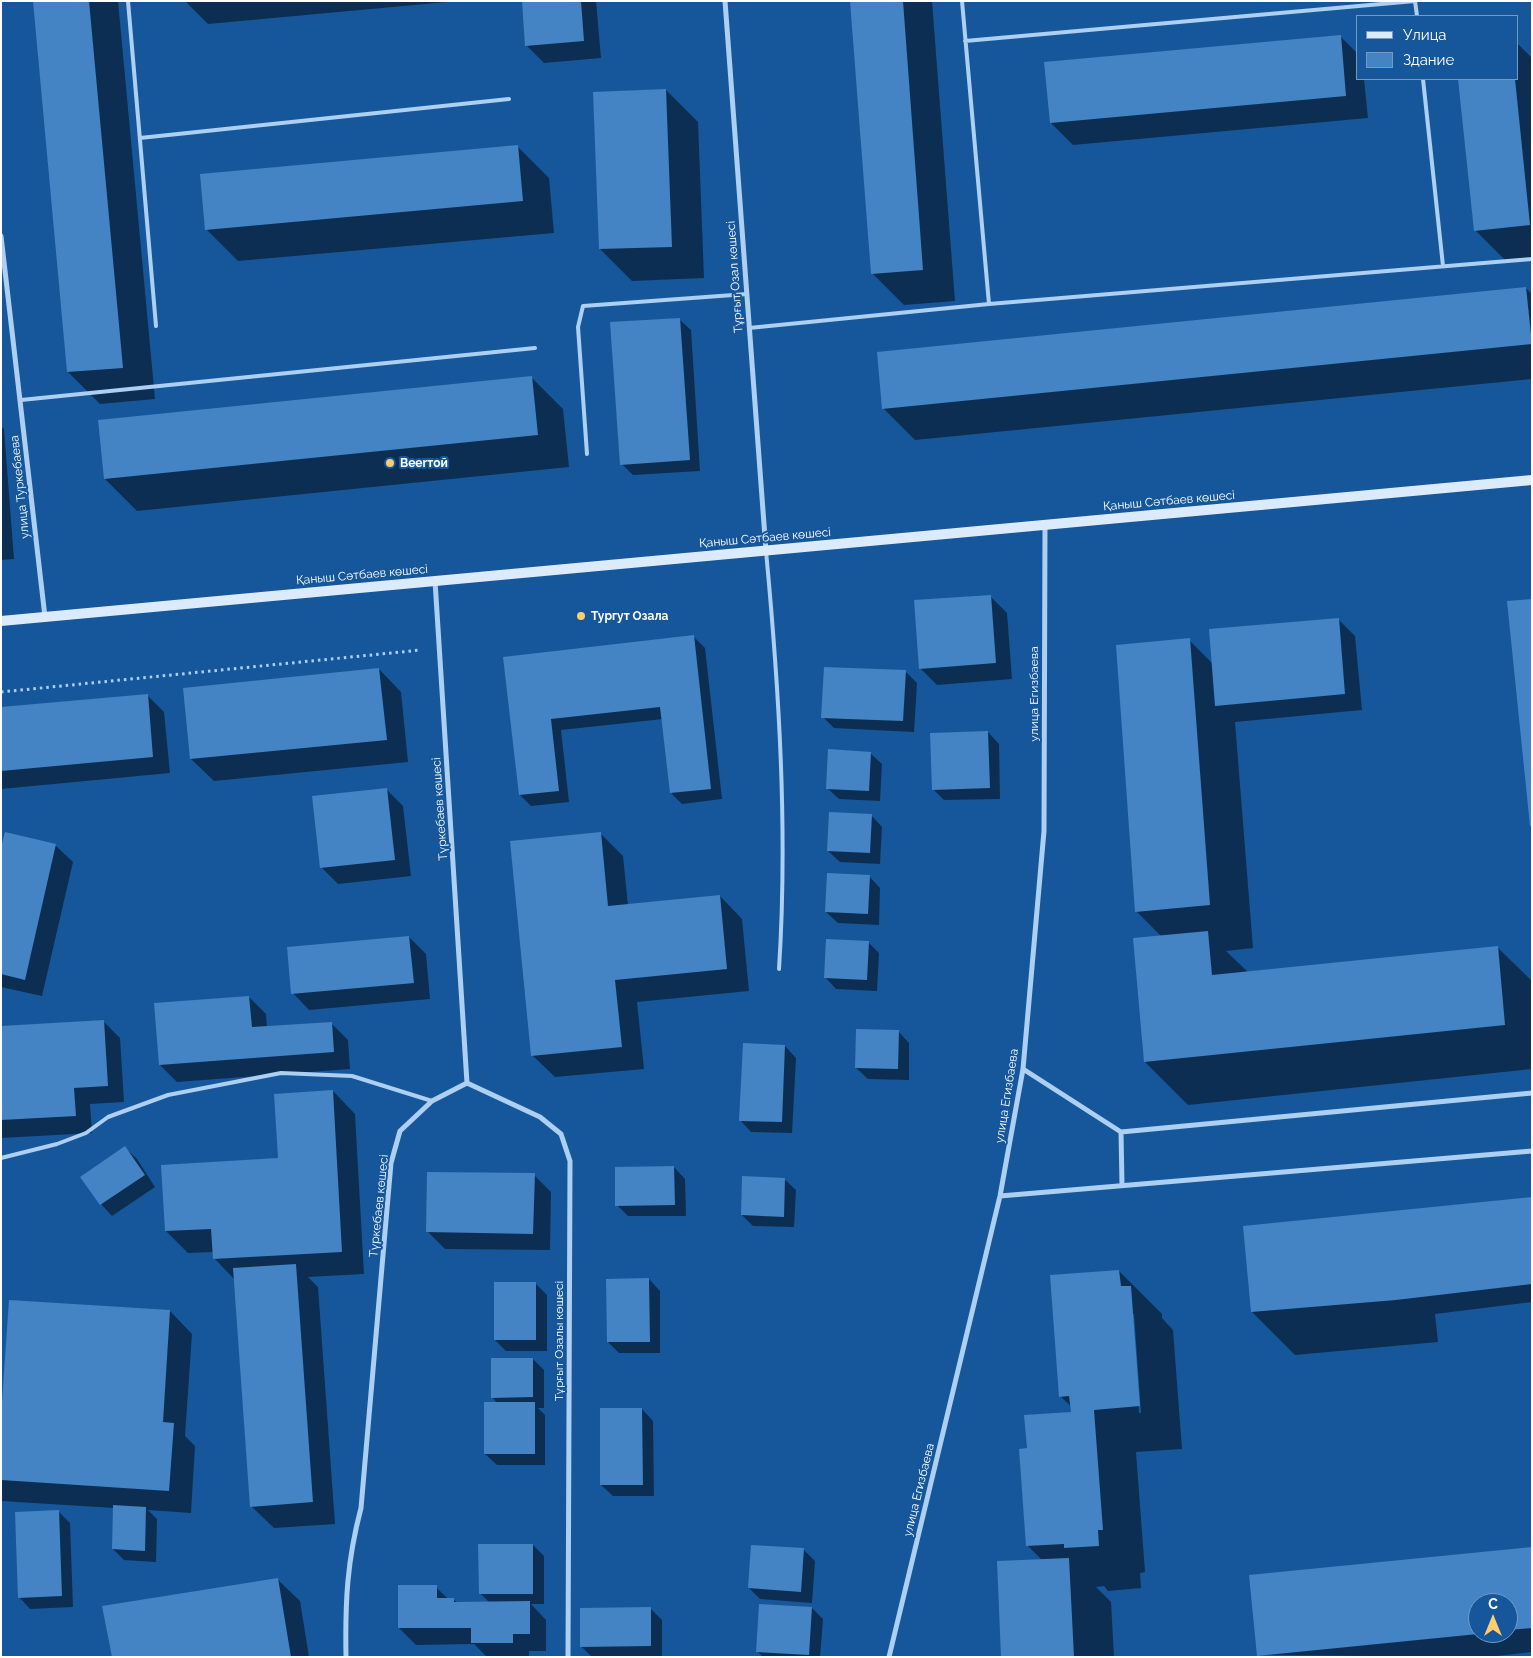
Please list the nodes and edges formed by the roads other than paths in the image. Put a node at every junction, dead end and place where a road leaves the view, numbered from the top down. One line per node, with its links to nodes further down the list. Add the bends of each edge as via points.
1 (128, 1): 9 (lane)
2 (724, 1): 13 (street, Тұрғыт Озал көшесі)
3 (962, 1): 6 (lane)
4 (1415, 1): 5 (lane); 6 (lane)
5 (1417, 15)
6 (965, 41): 14 (lane)
7 (1423, 80): 12 (lane)
8 (509, 99): 9 (lane)
9 (140, 138): 15 (lane)
10 (1, 236): 18 (street, улица Туркебаева)
11 (1532, 259): 12 (lane)
12 (1443, 266): 14 (lane)
13 (746, 294): 16 (street, Тұрғыт Озал көшесі); 19 (lane, via 583,306 578,327)
14 (989, 304): 16 (lane)
15 (156, 326)
16 (749, 328): 22 (street, Тұрғыт Озал көшесі)
17 (535, 348): 18 (lane)
18 (21, 400): 24 (street, улица Туркебаева)
19 (587, 454)
20 (1532, 480): 21 (main road, Қаныш Сәтбаев көшесі)
21 (1045, 525): 22 (main road, Қаныш Сәтбаев көшесі); 27 (street, улица Егизбаева, via 1044,831)
22 (766, 551): 23 (main road, Қаныш Сәтбаев көшесі); 26 (lane, via 781,779)
23 (435, 581): 24 (main road, Қаныш Сәтбаев көшесі); 28 (street, Түркебаев көшесі)
24 (45, 616): 25 (main road, Қаныш Сәтбаев көшесі)
25 (1, 621)
26 (779, 969)
27 (1023, 1069): 31 (street); 35 (street, улица Егизбаева)
28 (468, 1083): 30 (street, Түркебаев көшесі); 37 (street, Тұрғыт Озалы көшесі, via 540,1117 561,1134 570,1161)
29 (1532, 1093): 31 (street)
30 (432, 1101): 33 (lane, via 352,1076 281,1073 168,1095 108,1117 86,1133 57,1144); 36 (street, Түркебаев көшесі, via 400,1131 391,1163 362,1508 351,1548)
31 (1120, 1132): 34 (street)
32 (1532, 1151): 34 (street)
33 (1, 1158)
34 (1122, 1185): 35 (street)
35 (1000, 1196): 38 (street, улица Егизбаева)
36 (346, 1657)
37 (568, 1657)
38 (889, 1657)

